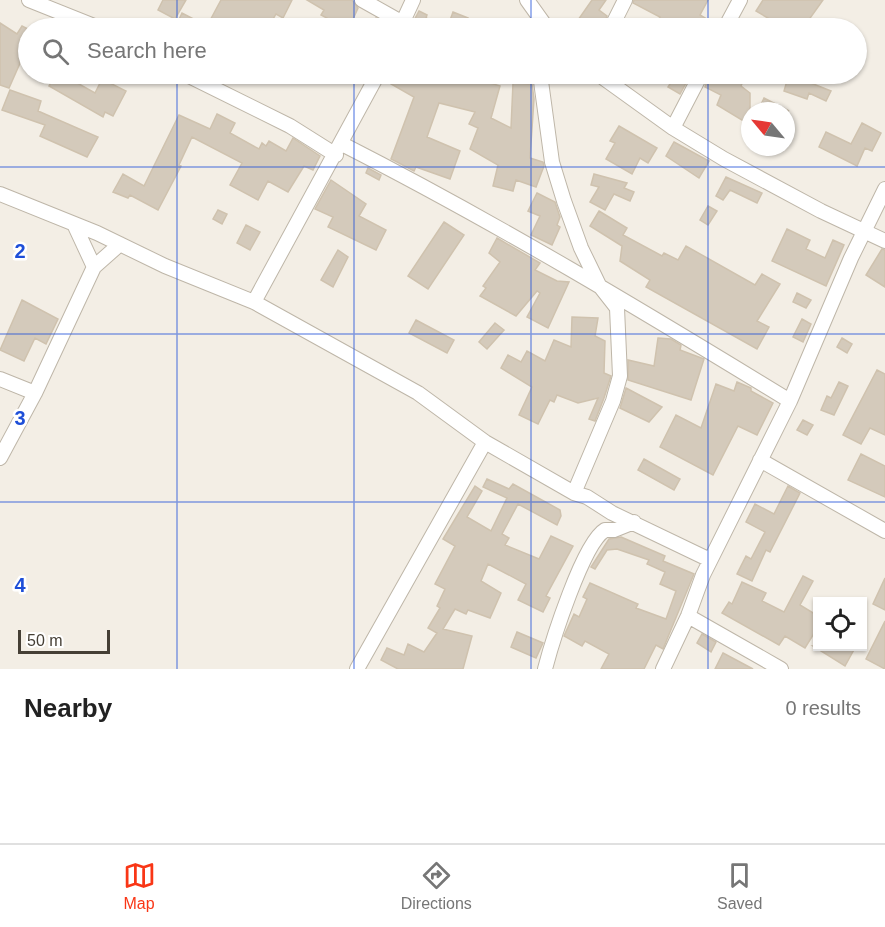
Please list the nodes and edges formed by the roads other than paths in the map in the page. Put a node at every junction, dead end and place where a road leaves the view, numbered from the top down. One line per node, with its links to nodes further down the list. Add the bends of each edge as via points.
1 (29, 0): 7 (street)
2 (362, 0): 8 (street)
3 (413, 0): 9 (street)
4 (625, 0): 12 (street)
5 (740, 0): 13 (street)
6 (529, 3): 10 (street); 11 (street)
7 (74, 18)
8 (389, 18)
9 (405, 18)
10 (532, 18)
11 (540, 18)
12 (616, 18)
13 (730, 18)
14 (205, 84): 20 (street)
15 (373, 84): 20 (street)
16 (541, 84): 28 (street, via 552,162 580,248)
17 (612, 84): 19 (street)
18 (696, 84): 19 (street)
19 (673, 128): 24 (street)
20 (339, 149): 28 (street, via 411,179); 29 (street)
21 (885, 189): 24 (street)
22 (0, 194): 23 (street)
23 (74, 224): 26 (street); 27 (street)
24 (863, 232): 25 (street); 32 (street)
25 (885, 241)
26 (120, 244): 27 (street); 29 (street)
27 (94, 267): 31 (street)
28 (599, 285): 32 (street); 36 (street, via 617,308 620,376)
29 (254, 302): 33 (street, via 418,393)
30 (0, 379): 31 (street)
31 (35, 393): 34 (street)
32 (790, 401): 35 (street)
33 (485, 442): 36 (street); 41 (street)
34 (0, 458)
35 (760, 460): 38 (street); 39 (street)
36 (574, 493): 37 (street)
37 (634, 522): 39 (street); 42 (street, via 605,530 596,538 552,642)
38 (885, 531)
39 (710, 560): 40 (street)
40 (688, 616): 43 (street); 44 (street)
41 (357, 669)
42 (545, 669)
43 (663, 669)
44 (781, 669)

